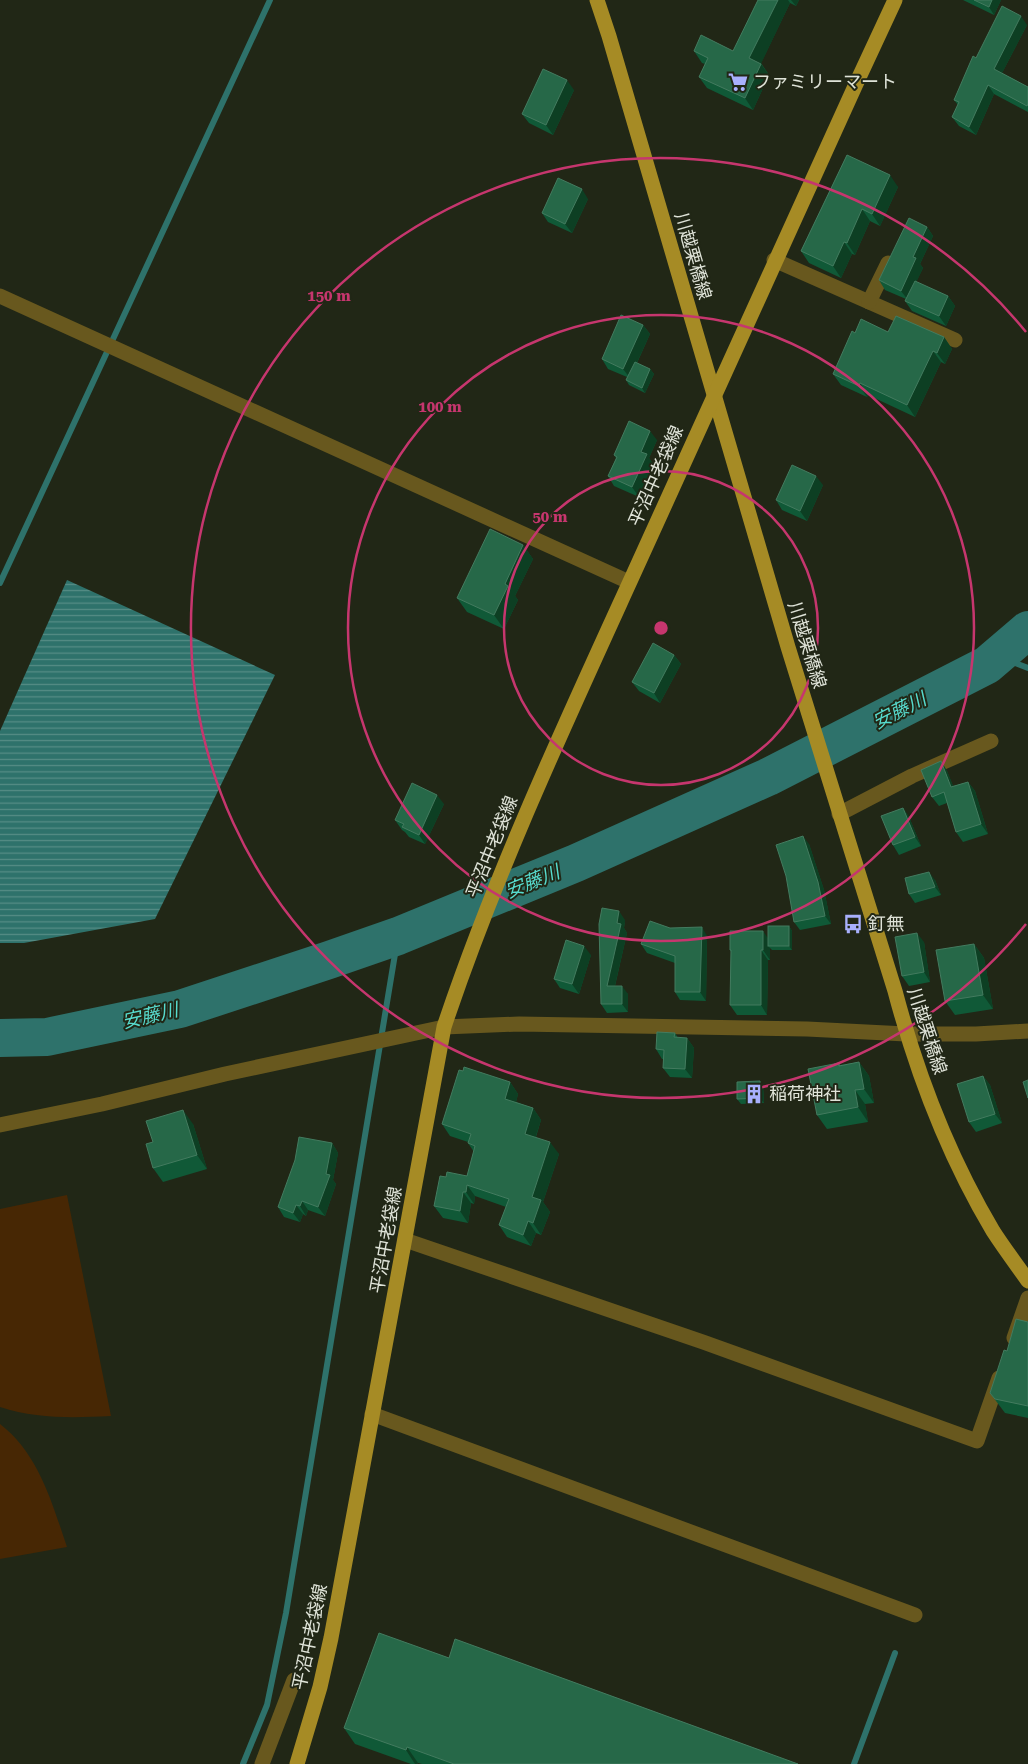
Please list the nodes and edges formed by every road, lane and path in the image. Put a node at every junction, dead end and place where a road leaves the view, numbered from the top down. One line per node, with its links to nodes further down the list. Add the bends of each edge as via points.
1 (597, 0): 8 (main road, 川越栗橋線)
2 (895, 0): 4 (main road, 平沼中老袋線)
3 (894, 252): 6 (street)
4 (774, 260): 6 (street); 8 (main road, 平沼中老袋線)
5 (0, 296): 9 (street)
6 (869, 302): 7 (street)
7 (955, 340)
8 (714, 395): 9 (main road, 平沼中老袋線); 11 (main road, 川越栗橋線)
9 (629, 582): 12 (main road, 平沼中老袋線, via 521,823 466,960)
10 (991, 741): 11 (street, via 912,776)
11 (839, 814): 14 (main road, 川越栗橋線)
12 (444, 1027): 14 (street, via 529,1024); 15 (street); 16 (main road, 平沼中老袋線)
13 (1028, 1031): 14 (street)
14 (906, 1034): 17 (main road, 川越栗橋線, via 964,1178)
15 (0, 1125)
16 (405, 1240): 18 (street, via 703,1342 977,1441); 19 (main road, 平沼中老袋線)
17 (1028, 1281)
18 (1028, 1298)
19 (372, 1414): 20 (street); 23 (main road, 平沼中老袋線, via 331,1638)
20 (915, 1615)
21 (294, 1680): 22 (street)
22 (262, 1764)
23 (297, 1764)

